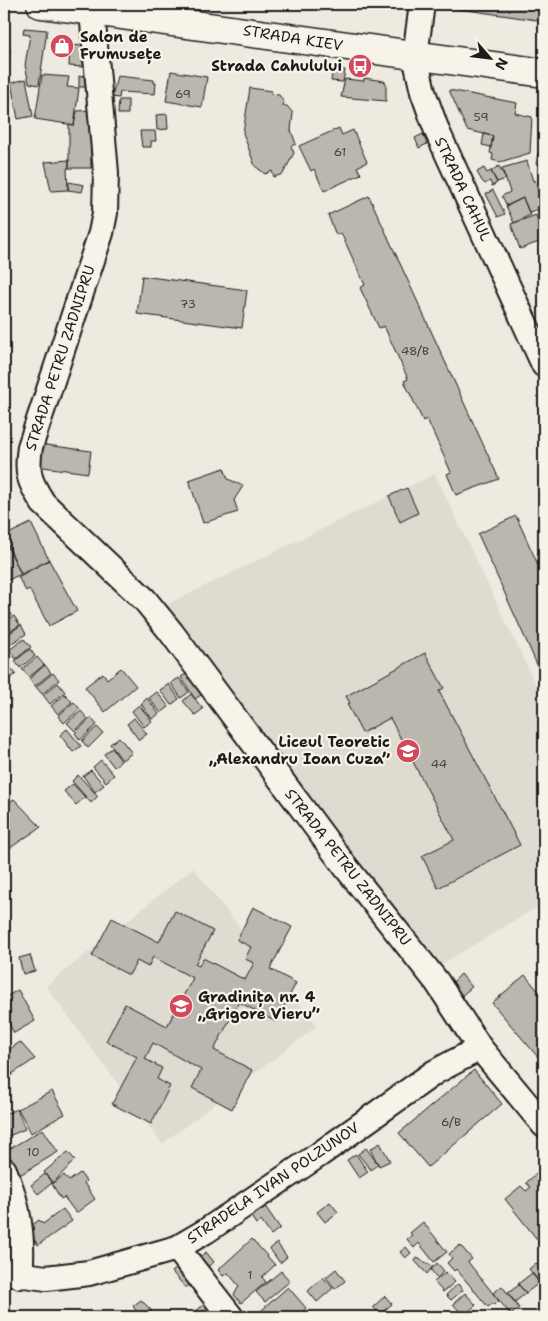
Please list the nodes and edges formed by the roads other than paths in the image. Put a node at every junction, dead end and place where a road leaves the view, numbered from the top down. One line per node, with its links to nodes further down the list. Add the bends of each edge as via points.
1 (41, 4): 3 (main road, STRADA KIEV)
2 (422, 4): 4 (street, STRADA CAHUL)
3 (92, 11): 4 (main road, STRADA KIEV); 7 (street, STRADA PETRU ZADNIPRU, via 106,173 105,213 30,447 26,469 43,503 145,600 172,632 345,866 432,975)
4 (415, 56): 5 (main road, STRADA KIEV); 6 (street, STRADA CAHUL, via 437,131)
5 (544, 74)
6 (544, 365)
7 (480, 1048): 8 (street, STRADA PETRU ZADNIPRU); 10 (street, STRADELA IVAN POLZUNOV, via 435,1072 320,1154)
8 (544, 1125)
9 (4, 1170): 11 (street, STRADELA IVAN POLZUNOV, via 21,1223 22,1258)
10 (177, 1248): 11 (street, STRADELA IVAN POLZUNOV, via 89,1273 46,1278); 12 (street)
11 (12, 1274)
12 (231, 1317)

